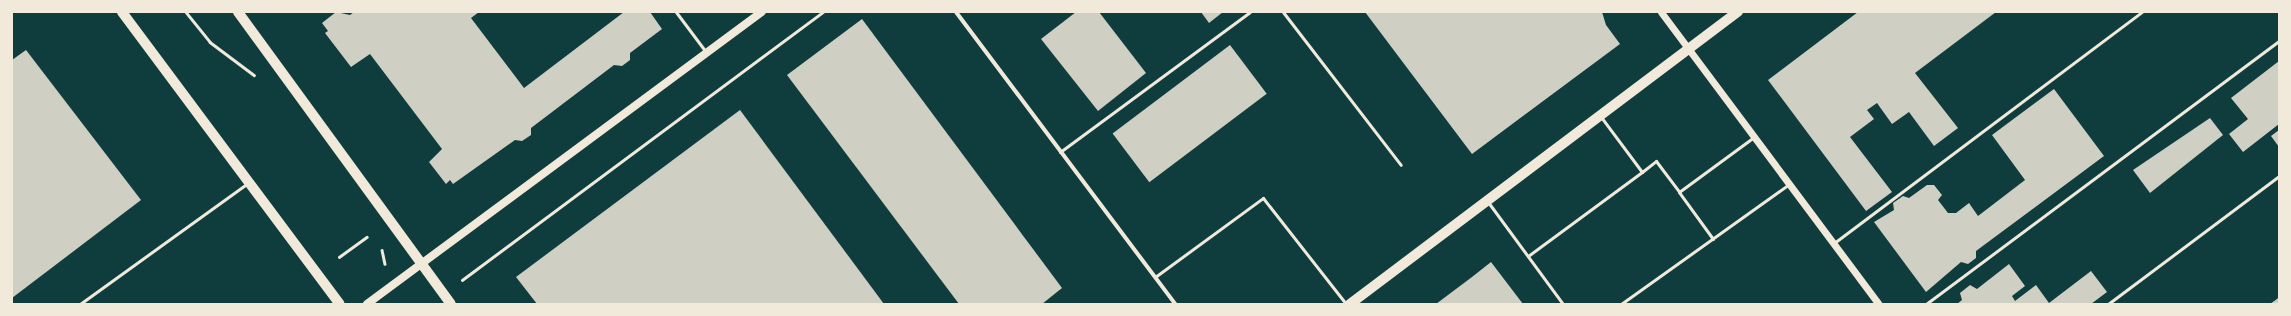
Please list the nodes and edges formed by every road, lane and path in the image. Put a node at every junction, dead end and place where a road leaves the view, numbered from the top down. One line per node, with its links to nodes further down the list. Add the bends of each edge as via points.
1 (122, 12): 23 (main road)
2 (186, 12): 16 (path, via 210,42)
3 (238, 12): 33 (main road)
4 (676, 12): 15 (lane)
5 (762, 12): 15 (main road)
6 (823, 12): 36 (path)
7 (956, 12): 19 (street)
8 (1250, 12): 19 (lane)
9 (1283, 12): 20 (lane)
10 (1661, 12): 14 (street)
11 (1738, 12): 14 (main road)
12 (2142, 12): 29 (lane)
13 (2279, 41): 47 (lane)
14 (1688, 49): 17 (main road); 18 (street)
15 (707, 53): 33 (main road)
16 (256, 78)
17 (1600, 116): 21 (lane); 26 (main road)
18 (1754, 137): 24 (street); 25 (lane)
19 (1060, 152): 34 (street)
20 (1401, 165)
21 (1642, 172): 25 (lane, via 1656,161); 31 (lane)
22 (2279, 176): 48 (lane)
23 (249, 183): 37 (lane); 38 (main road)
24 (1789, 183): 28 (lane); 29 (street)
25 (1680, 192): 28 (lane)
26 (1487, 201): 31 (lane); 43 (main road)
27 (367, 237): 32 (path)
28 (1713, 239): 45 (lane)
29 (1834, 243): 46 (street)
30 (381, 245): 35 (path)
31 (1528, 256): 44 (lane)
32 (338, 257)
33 (421, 264): 35 (main road); 36 (main road)
34 (1155, 278): 41 (street); 42 (lane, via 1263,198)
35 (391, 286): 39 (main road)
36 (444, 294): 40 (main road)
37 (80, 304)
38 (340, 304)
39 (367, 304)
40 (451, 304)
41 (1175, 304)
42 (1346, 304)
43 (1350, 304)
44 (1562, 304)
45 (1621, 304)
46 (1879, 304)
47 (1926, 304)
48 (2108, 304)

